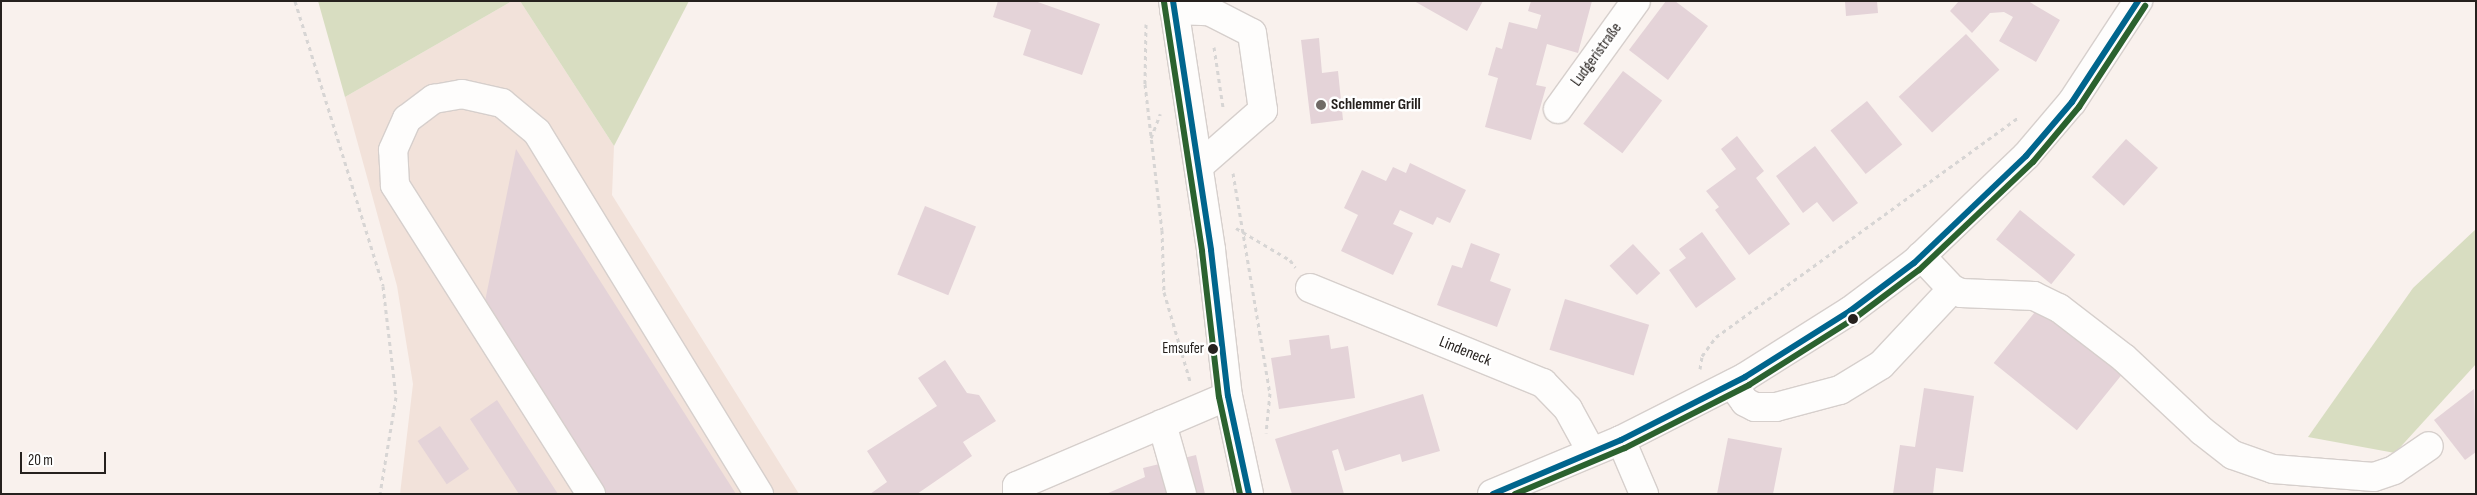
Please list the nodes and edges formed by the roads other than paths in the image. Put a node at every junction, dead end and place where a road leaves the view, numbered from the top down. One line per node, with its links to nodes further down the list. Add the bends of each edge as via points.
1 (1636, 1): 4 (street, Ludgeristraße)
2 (2138, 1): 6 (street, via 2072,102 2026,156)
3 (1174, 5): 5 (street); 5 (street, via 1209,11 1252,33 1263,110)
4 (1558, 109)
5 (1199, 166): 10 (street)
6 (1921, 256): 8 (street); 9 (street, via 1850,312)
7 (1310, 288): 14 (street, Lindeneck, via 1356,304 1543,383 1568,410)
8 (1952, 289): 9 (street, via 1881,364 1840,390 1776,407 1755,407 1745,402); 13 (street, via 1967,293 2034,296 2059,308 2124,358 2202,431 2233,455 2273,469 2374,477 2394,470)
9 (1732, 384): 12 (street)
10 (1228, 396): 11 (street); 19 (street)
11 (1162, 424): 17 (street, via 1018,486); 18 (street)
12 (1621, 440): 14 (street); 21 (street)
13 (2429, 446)
14 (1591, 452): 20 (street)
15 (591, 494): 16 (street, via 395,185 393,150 406,119 434,98 462,94 502,103 537,132)
16 (759, 494)
17 (1017, 494)
18 (1182, 494)
19 (1249, 494)
20 (1492, 494)
21 (1644, 494)

